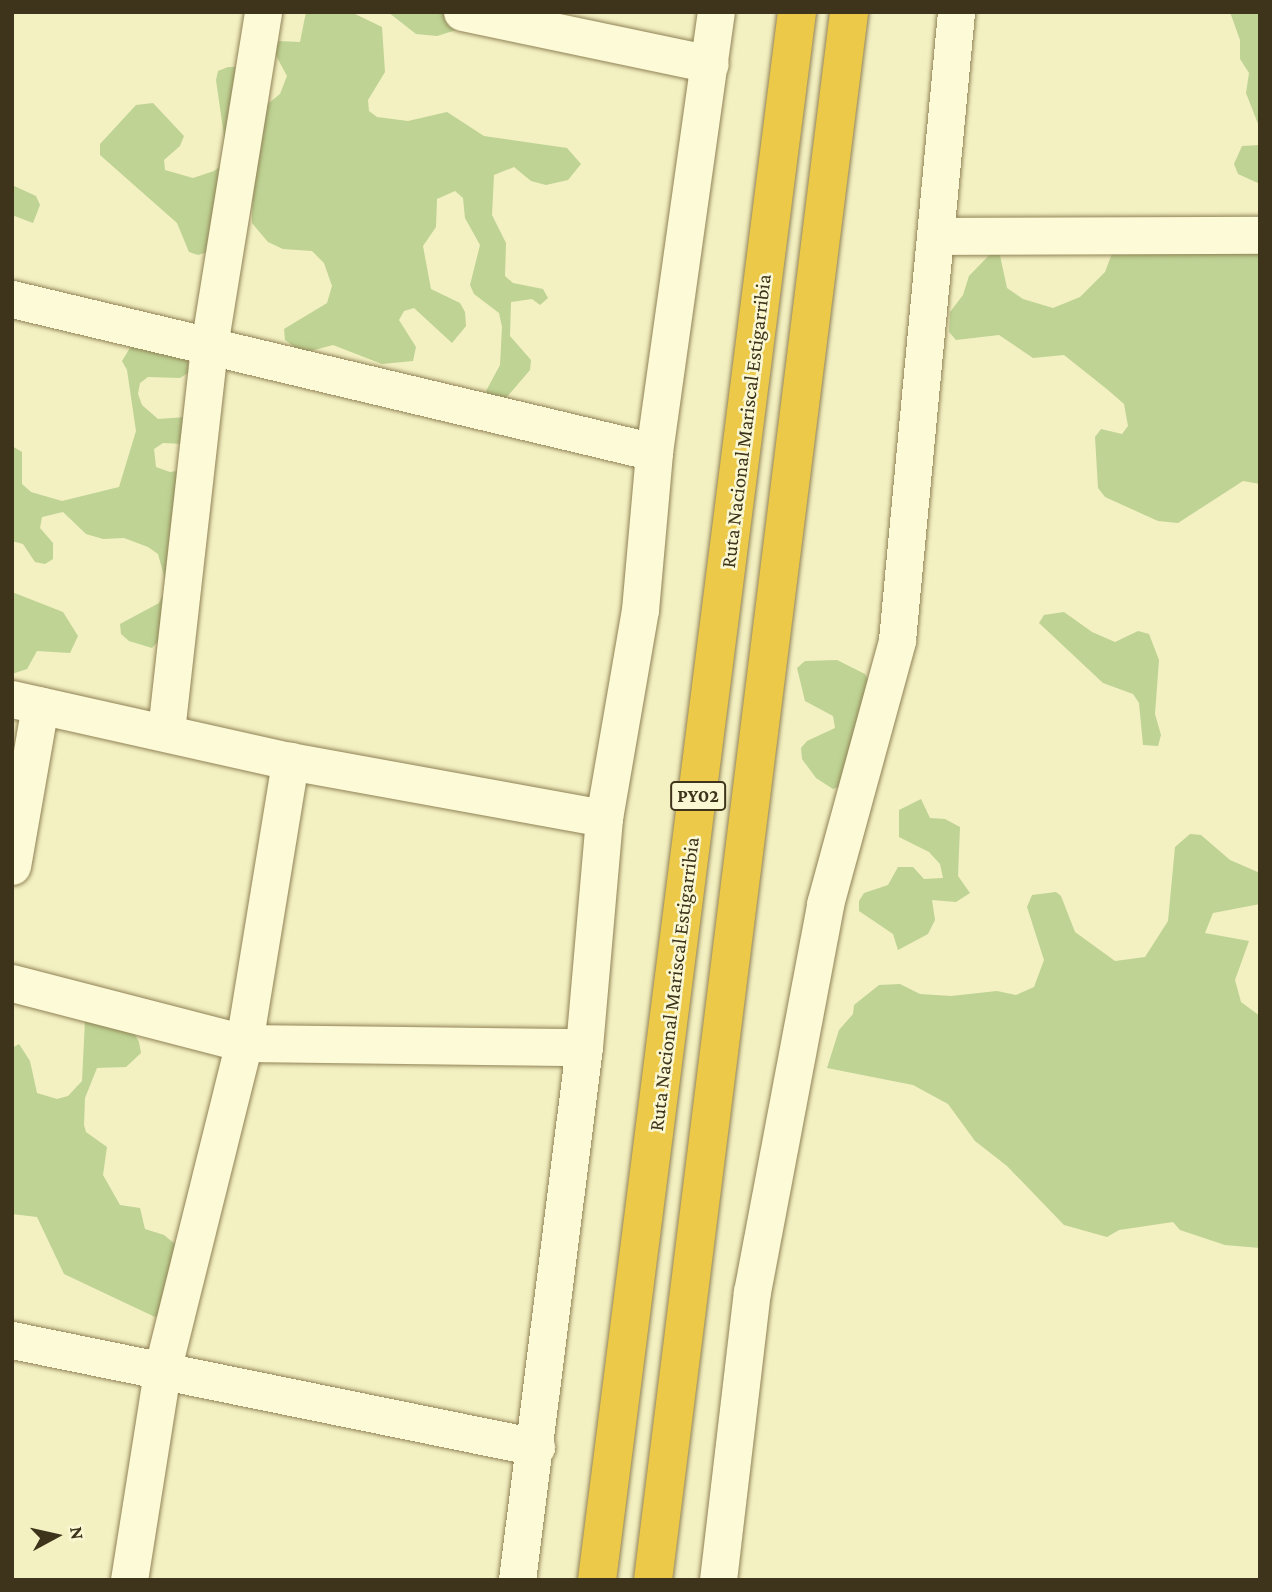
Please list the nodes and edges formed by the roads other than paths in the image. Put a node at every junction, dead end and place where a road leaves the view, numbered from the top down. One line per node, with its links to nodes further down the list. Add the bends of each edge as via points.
1 (263, 12): 11 (street)
2 (462, 12): 7 (street)
3 (716, 12): 7 (street)
4 (797, 12): 26 (highway, Ruta Nacional Mariscal Estigarribia / PY02)
5 (849, 12): 27 (highway, PY02)
6 (956, 12): 9 (street)
7 (710, 64): 12 (street)
8 (1260, 235): 9 (street)
9 (937, 236): 28 (street, via 897,640 825,904 752,1292)
10 (12, 299): 11 (street)
11 (209, 346): 12 (street); 14 (street)
12 (654, 452): 16 (street, via 640,610)
13 (26, 702): 14 (street); 17 (street)
14 (166, 732): 15 (street)
15 (290, 761): 16 (street); 19 (street)
16 (604, 818): 20 (street)
17 (12, 866)
18 (12, 983): 19 (street)
19 (244, 1043): 20 (street); 22 (street)
20 (584, 1047): 23 (street)
21 (12, 1340): 22 (street)
22 (162, 1371): 23 (street); 24 (street)
23 (536, 1447): 25 (street)
24 (129, 1580)
25 (517, 1580)
26 (597, 1580)
27 (653, 1580)
28 (718, 1580)

